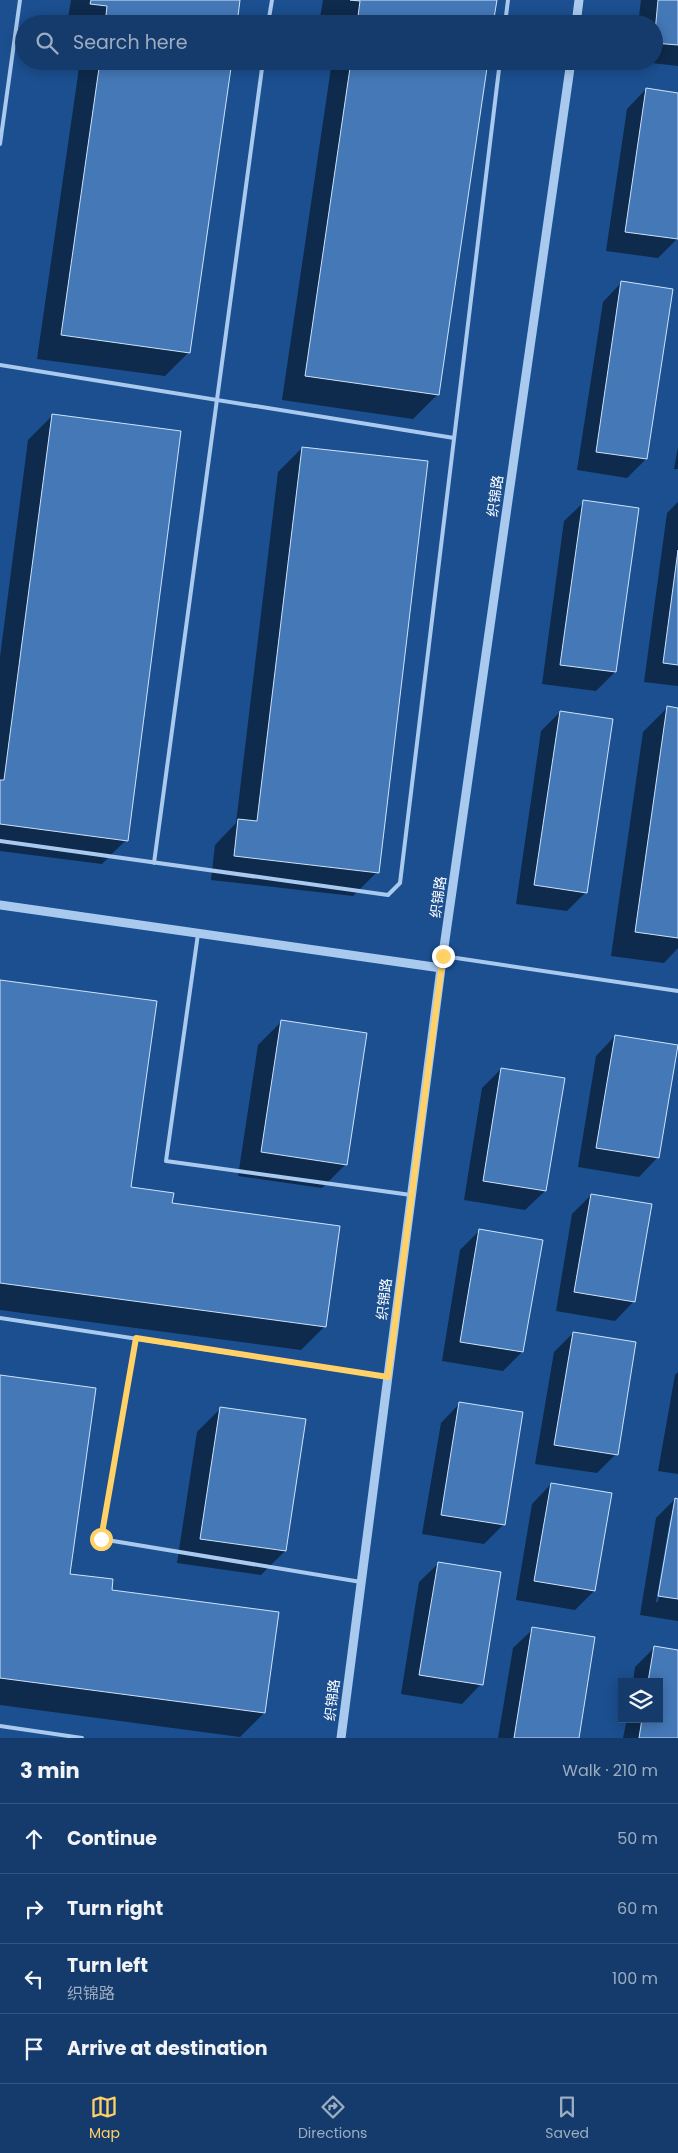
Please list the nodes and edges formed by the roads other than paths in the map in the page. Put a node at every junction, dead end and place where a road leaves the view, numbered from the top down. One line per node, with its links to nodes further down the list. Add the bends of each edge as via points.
1 (20, 0): 5 (lane)
2 (272, 0): 6 (lane)
3 (508, 0): 7 (lane)
4 (579, 0): 8 (street)
5 (18, 15)
6 (270, 15)
7 (506, 15)
8 (577, 15)
9 (15, 36): 13 (lane)
10 (262, 70): 15 (lane)
11 (499, 70): 16 (lane)
12 (570, 70): 21 (street, 织锦路)
13 (0, 144)
14 (0, 365): 15 (lane)
15 (217, 400): 16 (lane); 18 (lane)
16 (454, 438): 18 (lane, via 400,883 388,895)
17 (0, 841): 18 (lane)
18 (154, 863)
19 (0, 905): 20 (street)
20 (198, 933): 22 (street); 24 (lane, via 166,1162)
21 (443, 956): 22 (street, 织锦路); 23 (lane)
22 (441, 968): 24 (street, 织锦路)
23 (678, 991)
24 (412, 1195): 27 (street, 织锦路)
25 (0, 1318): 26 (lane)
26 (136, 1338): 27 (lane); 28 (lane, via 101,1539)
27 (388, 1377): 28 (street, 织锦路)
28 (361, 1582): 32 (street, 织锦路)
29 (0, 1726): 30 (lane)
30 (78, 1738): 31 (lane)
31 (82, 1738)
32 (341, 1738)

